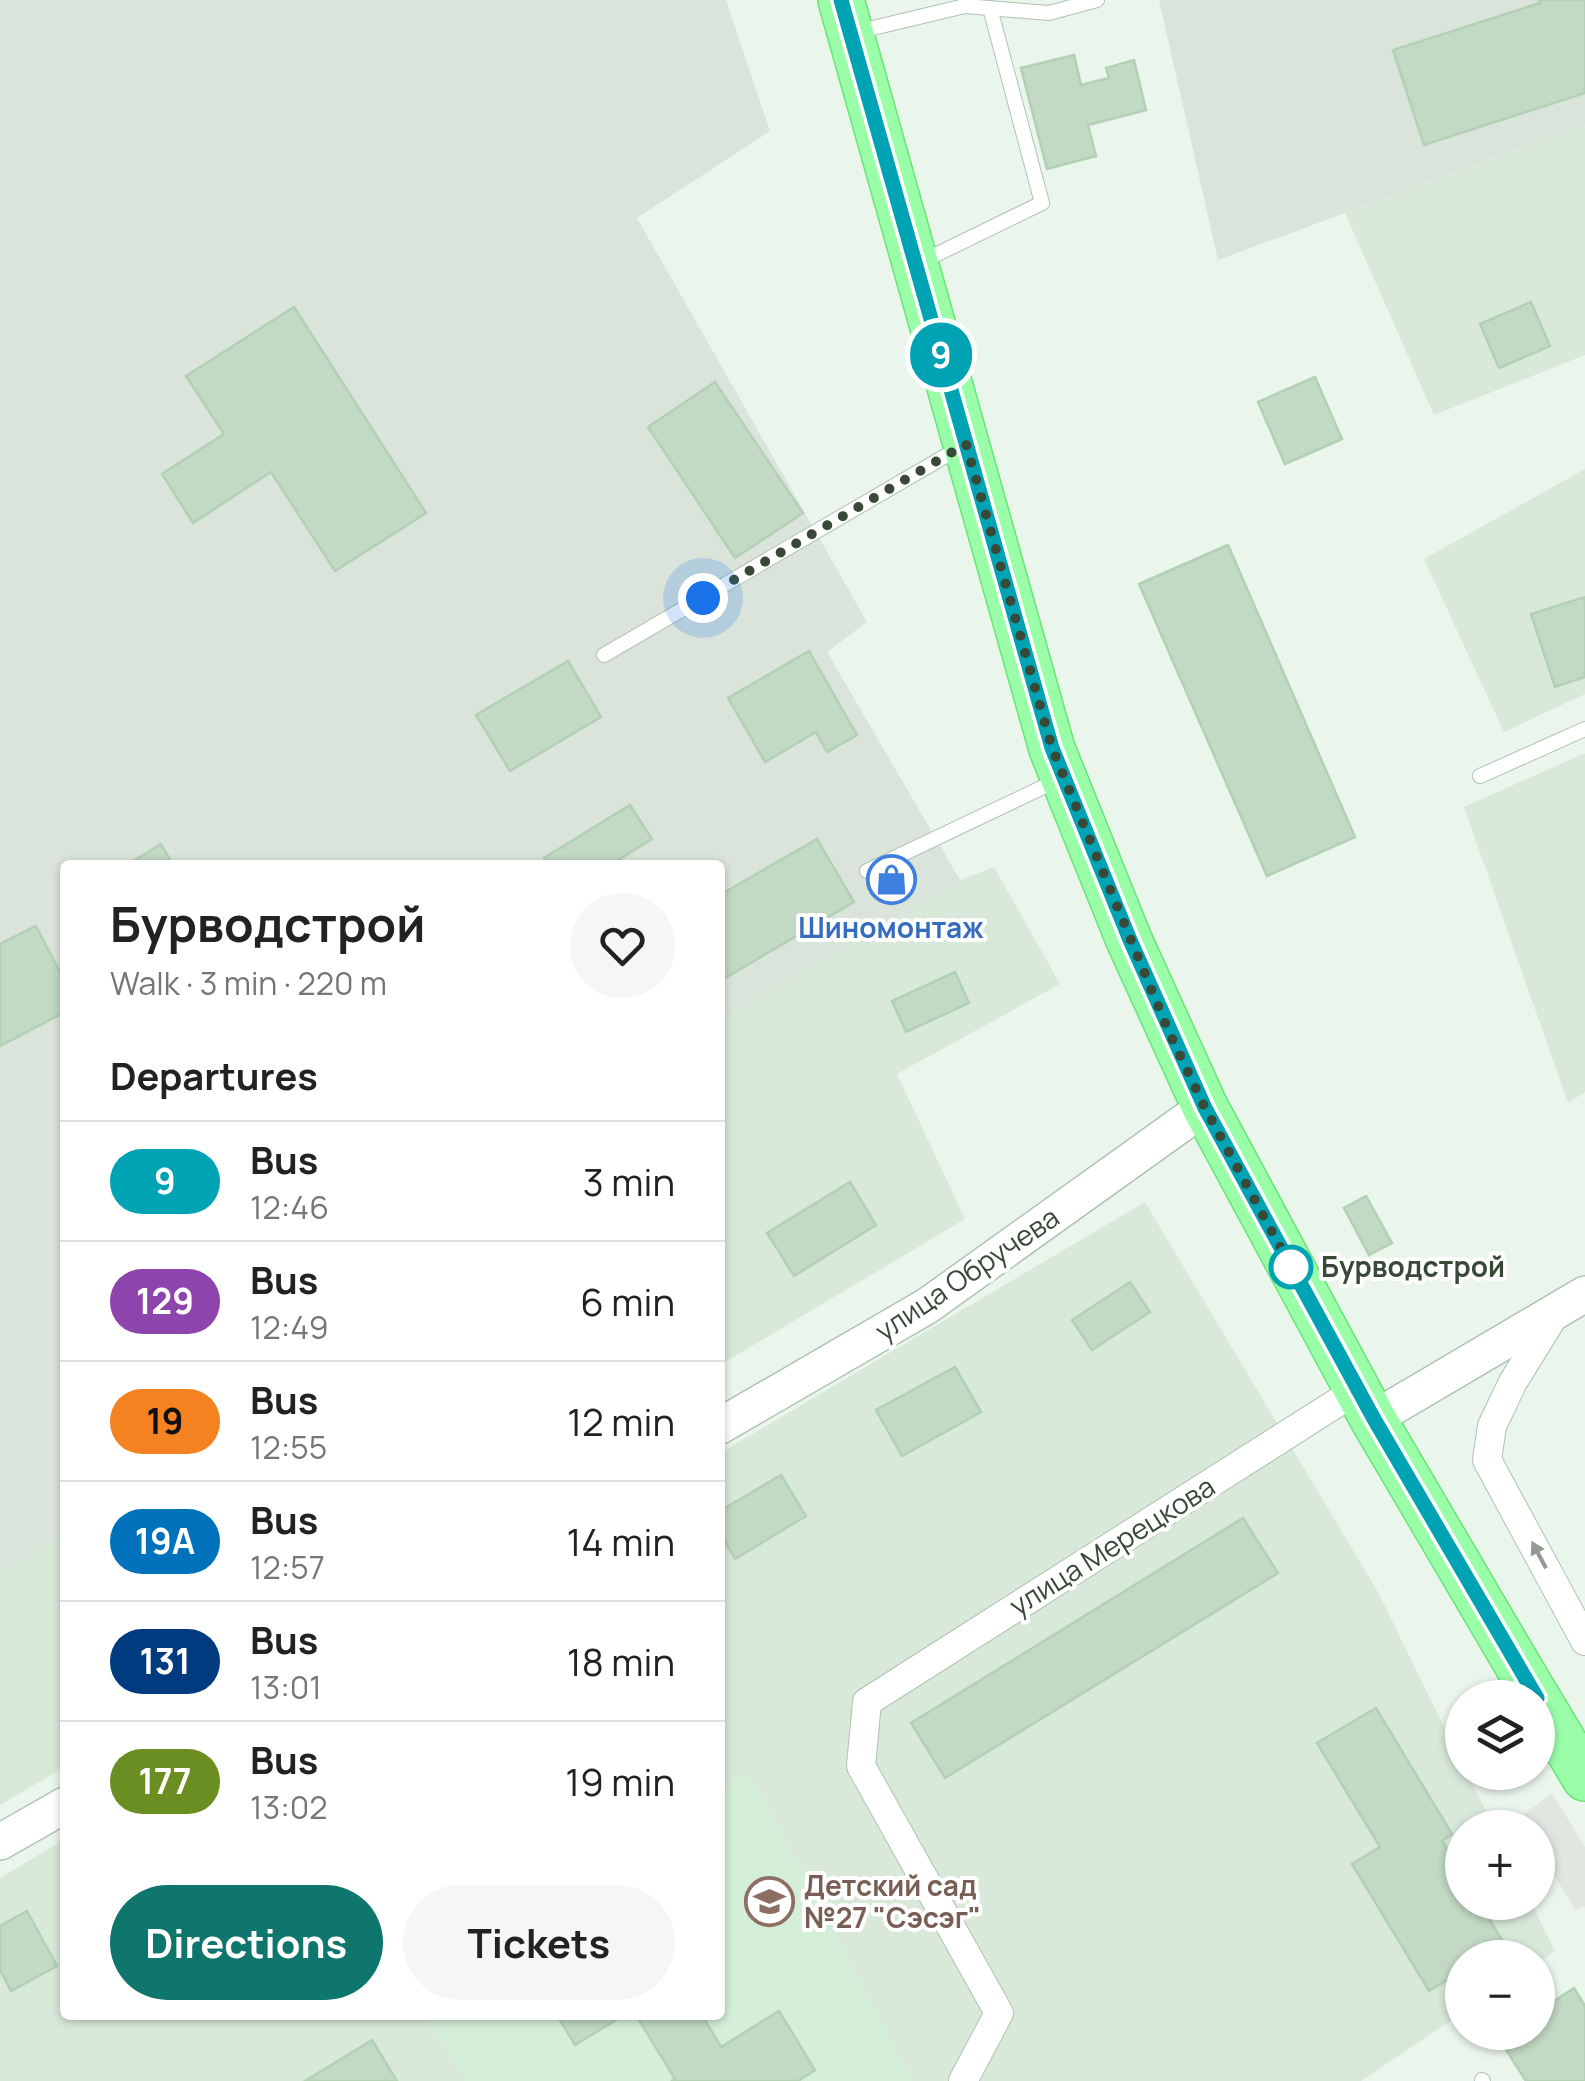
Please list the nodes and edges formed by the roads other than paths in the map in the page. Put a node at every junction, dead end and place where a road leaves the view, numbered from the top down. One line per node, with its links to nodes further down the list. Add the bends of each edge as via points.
1 (1096, 0): 2 (lane, via 1049,13)
2 (990, 8): 3 (lane); 4 (lane, via 1042,203)
3 (846, 16): 4 (main road)
4 (916, 265): 5 (main road)
5 (966, 444): 6 (lane); 9 (main road)
6 (604, 655)
7 (1585, 729): 8 (lane)
8 (1480, 776)
9 (1064, 778): 10 (lane); 11 (main road)
10 (867, 871)
11 (1205, 1108): 13 (main road); 14 (street, улица Обручева, via 927,1306)
12 (1571, 1303): 13 (street); 15 (street, one-way to 12, via 1487,1460 1492,1426 1512,1382)
13 (1365, 1404): 16 (main road); 21 (street, улица Мерецкова, via 866,1702 861,1766 998,2013)
14 (725, 1423)
15 (1585, 1641)
16 (1526, 1680)
17 (1555, 1728): 18 (main road)
18 (1585, 1778)
19 (60, 1808): 20 (street)
20 (0, 1842)
21 (963, 2081)

